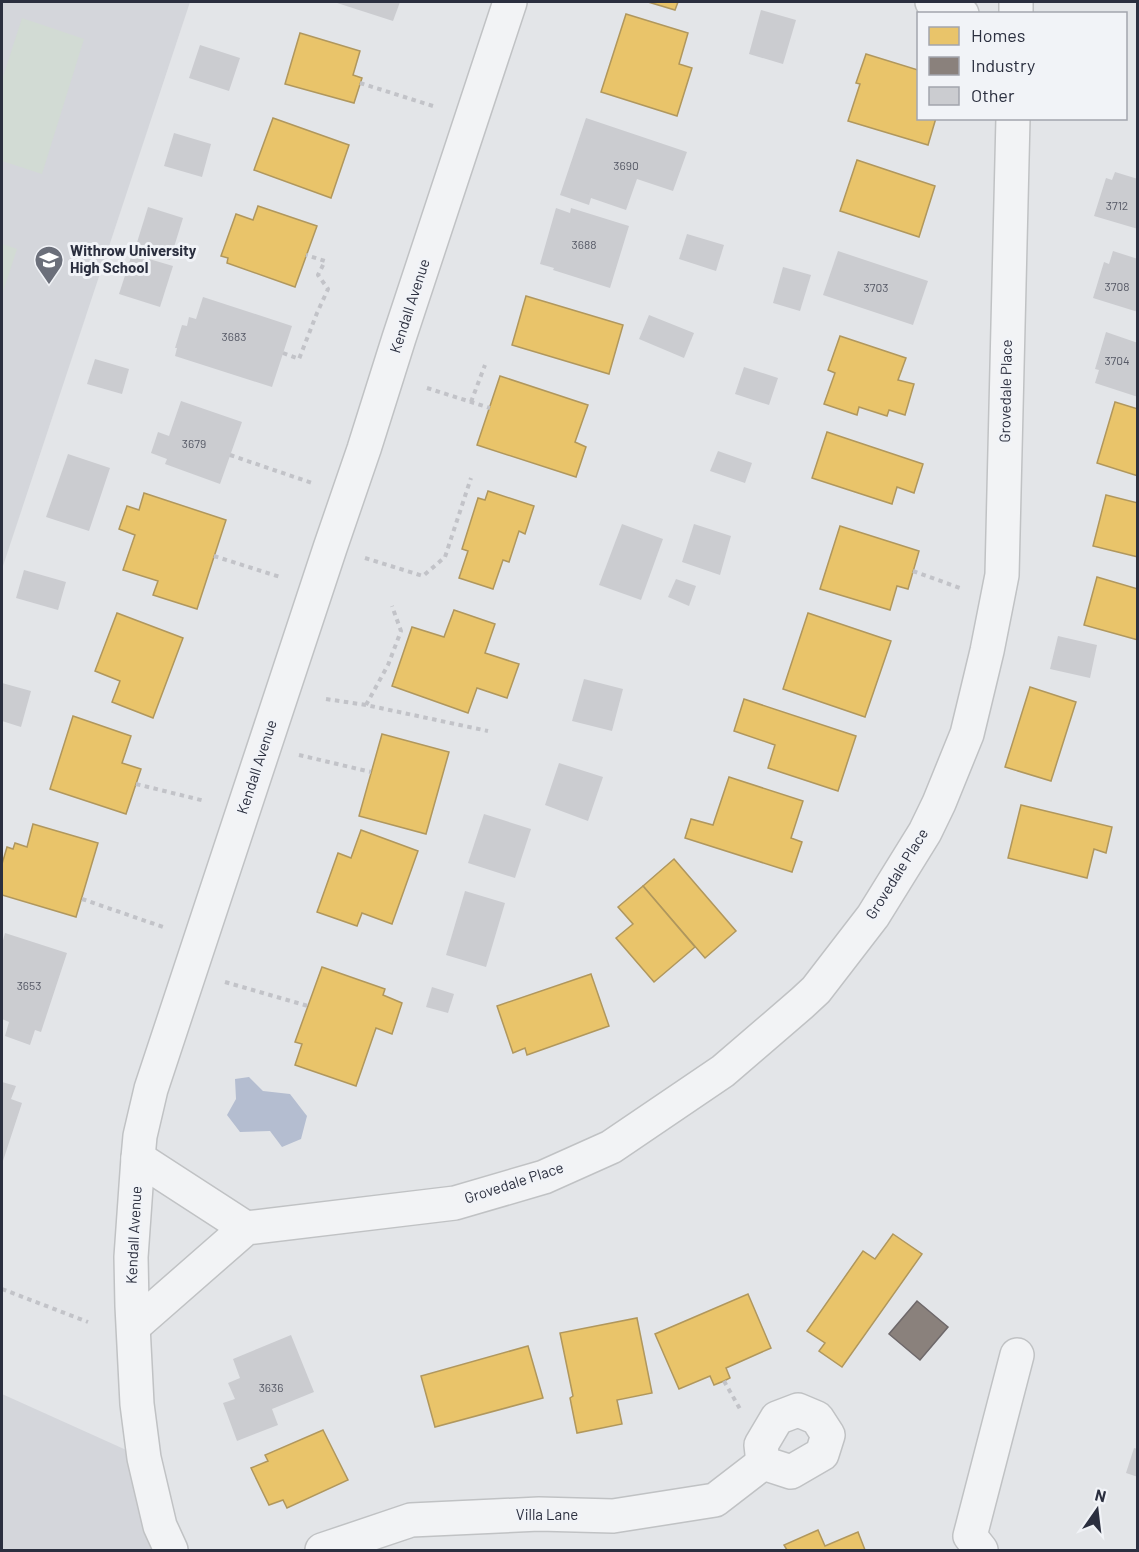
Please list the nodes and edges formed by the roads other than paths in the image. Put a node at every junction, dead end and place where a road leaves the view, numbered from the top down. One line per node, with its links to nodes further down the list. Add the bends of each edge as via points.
1 (510, 2): 5 (street, Kendall Avenue, via 151,1089)
2 (932, 2): 3 (street)
3 (957, 12)
4 (1013, 120): 6 (street, Grovedale Place, via 1002,575 967,734 925,832 873,916 802,1003 723,1071 611,1147 544,1177 455,1203)
5 (138, 1158): 6 (street); 7 (street, Kendall Avenue, via 131,1257)
6 (246, 1228): 7 (street)
7 (134, 1326): 10 (street, Kendall Avenue, via 144,1458)
8 (1017, 1355): 12 (street, via 970,1536)
9 (763, 1463): 11 (street, Villa Lane, via 715,1500 613,1516 539,1514 411,1520)
10 (163, 1548)
11 (322, 1551)
12 (981, 1551)

